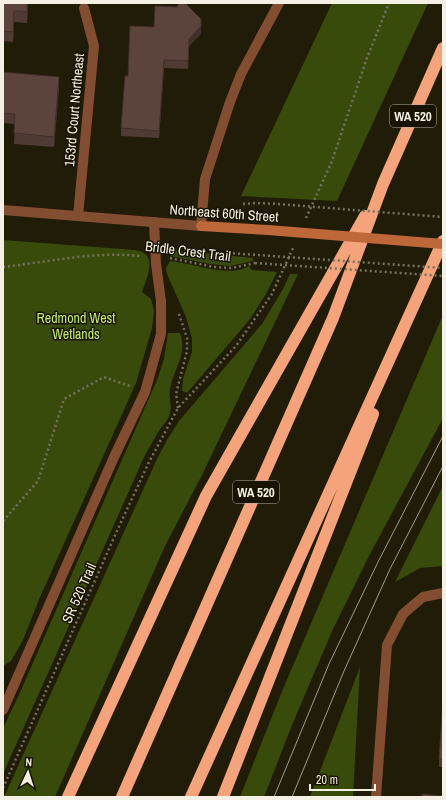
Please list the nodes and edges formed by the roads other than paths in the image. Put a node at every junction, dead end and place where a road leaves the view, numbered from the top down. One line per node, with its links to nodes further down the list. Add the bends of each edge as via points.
1 (279, 3): 8 (street, via 244,68 230,102 205,179)
2 (84, 8): 6 (street, 153rd Court Northeast, via 94,46)
3 (443, 48): 4 (highway, WA 520)
4 (383, 184): 15 (highway, via 206,496); 16 (highway, WA 520, via 333,318)
5 (3, 210): 6 (street, Northeast 60th Street)
6 (78, 216): 7 (street, Northeast 60th Street)
7 (154, 222): 8 (street, Northeast 60th Street); 13 (street, via 161,301 161,334 145,392)
8 (201, 226): 10 (street, Northeast 60th Street, bridge)
9 (443, 241): 11 (highway)
10 (443, 244)
11 (421, 290): 17 (highway); 18 (highway)
12 (443, 593): 19 (street, via 422,597 403,614 387,645)
13 (6, 693): 14 (street)
14 (3, 710)
15 (68, 797)
16 (122, 797)
17 (190, 797)
18 (223, 797)
19 (376, 797)

